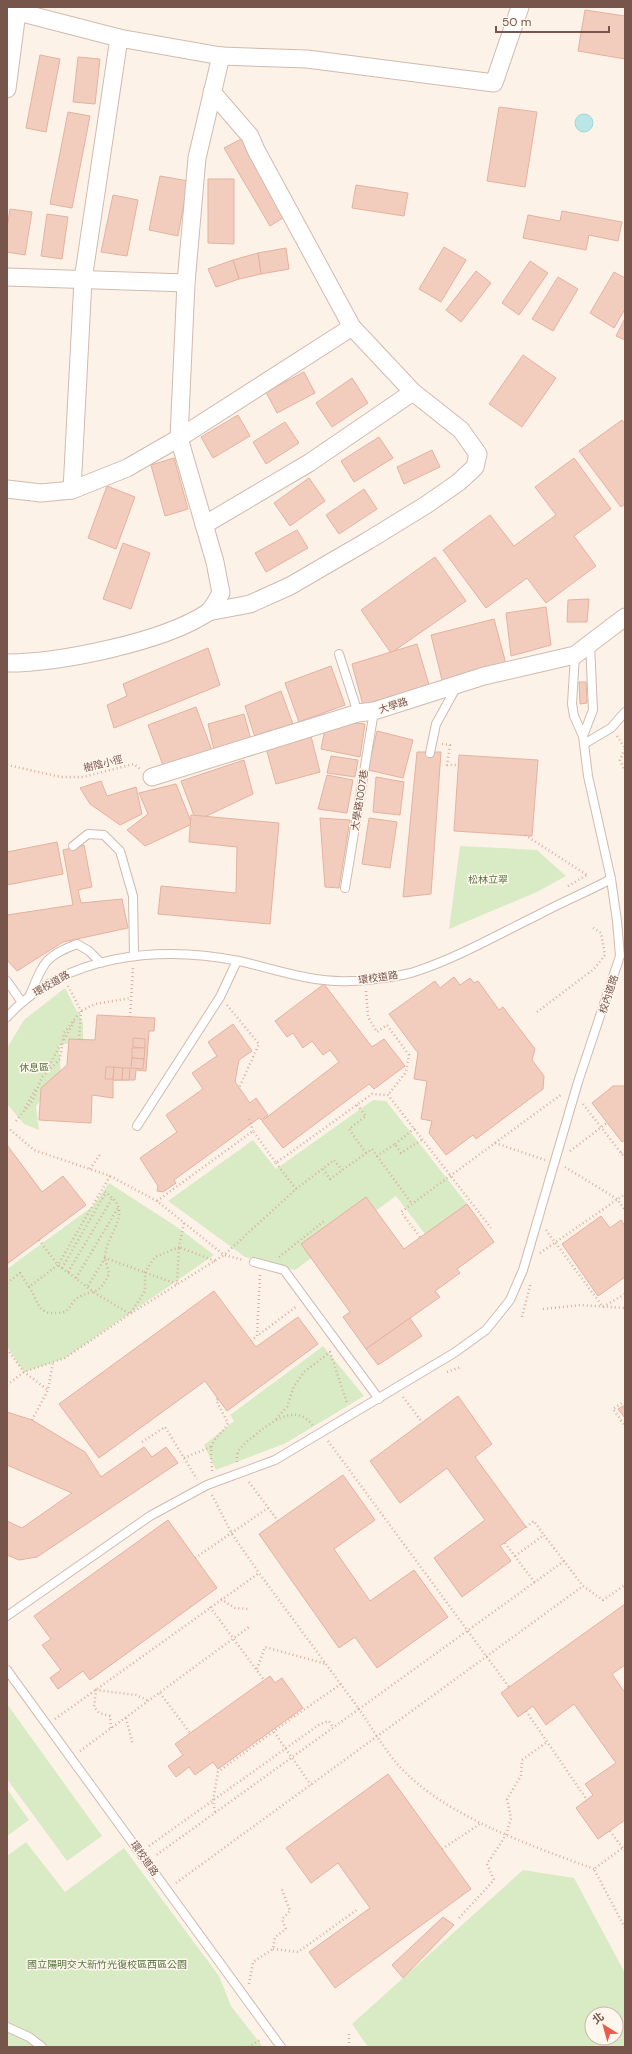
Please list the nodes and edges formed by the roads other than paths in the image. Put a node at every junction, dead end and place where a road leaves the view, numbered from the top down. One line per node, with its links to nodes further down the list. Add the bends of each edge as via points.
1 (520, 7): 4 (street, via 494,83 307,59)
2 (12, 11): 3 (street); 5 (street)
3 (119, 38): 4 (street); 8 (street)
4 (221, 56): 6 (street)
5 (7, 89)
6 (212, 92): 9 (street, via 197,158); 10 (street, via 250,136)
7 (7, 277): 8 (street)
8 (83, 280): 9 (street); 14 (street)
9 (186, 283): 12 (street)
10 (352, 327): 11 (street); 12 (street)
11 (413, 392): 15 (street, via 308,463); 16 (street, via 461,430 478,454 475,467 459,482 426,505 290,586 250,604)
12 (179, 438): 14 (street, via 127,468); 15 (street)
13 (7, 489): 14 (street, via 41,493)
14 (72, 490)
15 (204, 525): 16 (street, via 221,593)
16 (208, 612): 21 (street, via 175,629 107,650 32,663)
17 (625, 617): 18 (street, 大學路)
18 (590, 644): 20 (street, 大學路); 25 (lane, via 594,710)
19 (340, 654): 23 (lane)
20 (575, 655): 22 (street, 大學路); 25 (lane, via 572,704)
21 (7, 663)
22 (458, 684): 23 (street, 大學路); 26 (lane, via 436,724)
23 (366, 712): 27 (street, 大學路); 30 (lane, 大學路1007巷)
24 (625, 712): 25 (lane, via 611,728)
25 (583, 740): 29 (lane, via 589,783)
26 (430, 753)
27 (152, 777)
28 (73, 846): 31 (lane, via 88,834 104,835 120,851 133,896)
29 (611, 879): 32 (lane, 環校道路, via 416,972 349,981 309,978); 40 (lane, 校內道路, via 620,956 578,1082 523,1270 510,1300 486,1330)
30 (345, 888)
31 (134, 955): 32 (lane, 環校道路, via 167,953); 33 (lane, 環校道路)
32 (237, 961): 38 (lane, via 220,997)
33 (101, 963): 35 (lane, 環校道路, via 68,972); 35 (lane, via 77,944 58,951 43,964)
34 (7, 981): 36 (lane)
35 (30, 996): 36 (lane, 環校道路)
36 (21, 1001): 37 (lane, 環校道路)
37 (7, 1017)
38 (136, 1126)
39 (261, 1264): 40 (lane, via 284,1270)
40 (379, 1399): 41 (lane, 校內道路, via 319,1431 275,1460 239,1468 150,1516)
41 (7, 1616)
42 (7, 1670): 45 (lane, 環校道路)
43 (7, 2027): 44 (lane, via 29,2037)
44 (42, 2047)
45 (281, 2047)

